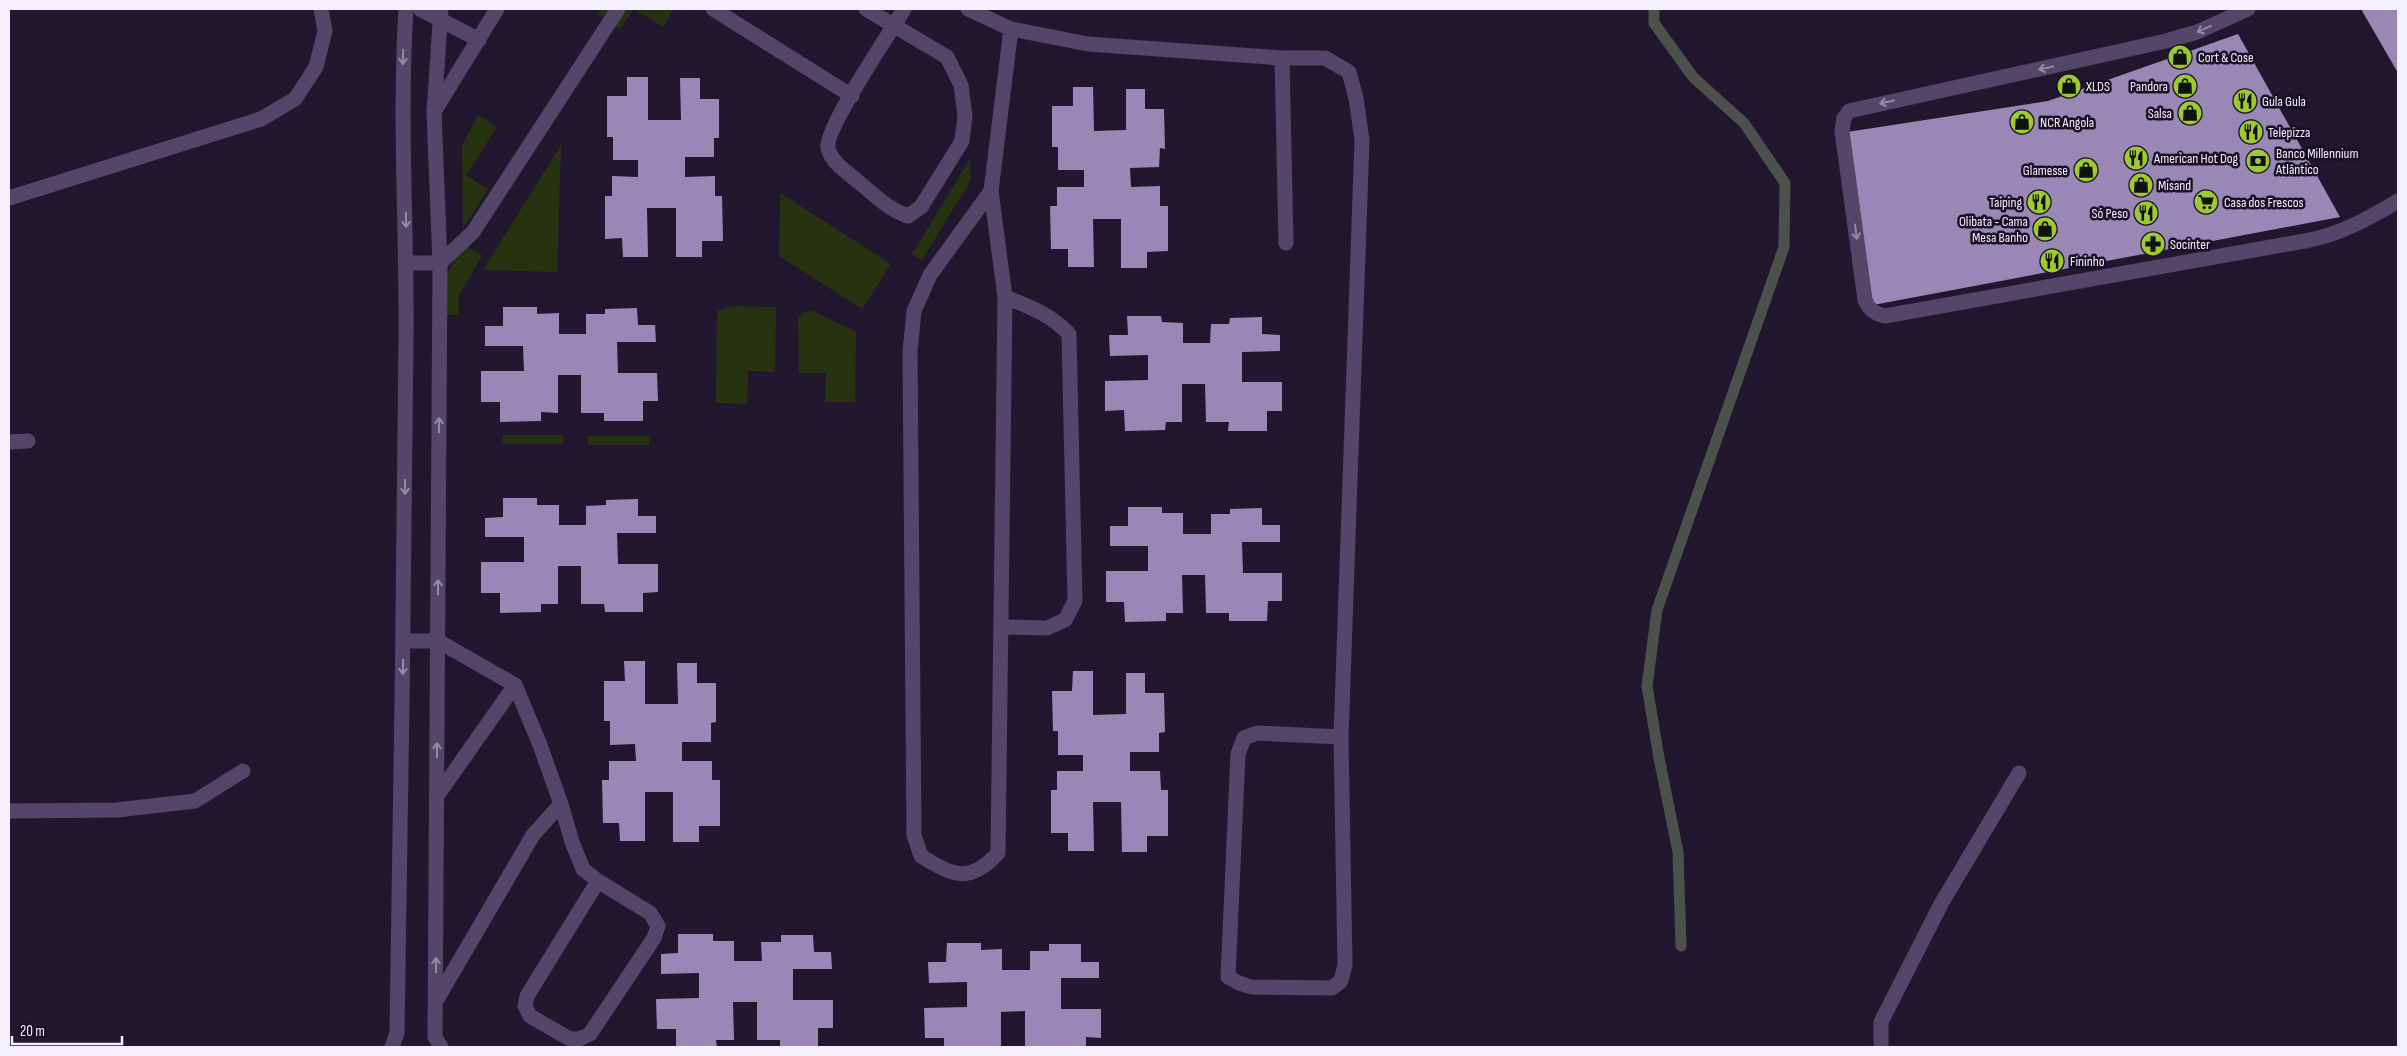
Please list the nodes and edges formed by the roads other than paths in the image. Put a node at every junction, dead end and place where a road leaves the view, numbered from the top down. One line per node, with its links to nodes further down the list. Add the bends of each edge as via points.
1 (321, 9): 19 (lane, via 325,31 316,67 295,99 261,119)
2 (406, 9): 22 (lane, one-way to 22, via 403,56)
3 (420, 9): 11 (lane)
4 (498, 9): 14 (lane)
5 (618, 9): 23 (lane, via 473,232)
6 (713, 9): 16 (lane)
7 (866, 9): 12 (lane)
8 (904, 9): 12 (lane)
9 (968, 9): 13 (lane)
10 (2248, 9): 20 (lane, one-way to 20, via 2197,32 2166,41 1849,112 1844,118 1842,131 1868,308 1885,316 2310,240 2357,225)
11 (441, 15): 14 (lane); 17 (lane)
12 (894, 26): 16 (lane); 16 (lane, via 947,57 962,85 965,116 962,141 921,207 908,216 894,211 832,159 828,150 829,138)
13 (1011, 30): 15 (lane, via 1088,44); 18 (lane)
14 (479, 40): 17 (lane)
15 (1282, 58): 21 (lane); 31 (lane, via 1326,58 1349,72 1362,140)
16 (852, 96)
17 (434, 112): 23 (lane)
18 (991, 191): 24 (lane); 27 (lane, via 930,276 914,311 910,352 914,835 921,856 942,869 966,875 985,867 998,853)
19 (9, 198)
20 (2398, 201)
21 (1286, 243)
22 (406, 263): 23 (lane); 28 (lane, one-way to 28)
23 (440, 263): 29 (lane, one-way to 23)
24 (1005, 297): 27 (lane); 27 (lane, via 1042,311 1069,334 1075,601 1065,620 1047,628)
25 (28, 441): 26 (lane)
26 (9, 442)
27 (1001, 627)
28 (404, 641): 29 (lane); 39 (lane, one-way to 39, via 397,1033)
29 (438, 641): 30 (lane); 34 (lane, one-way to 29)
30 (515, 685): 34 (lane); 35 (lane)
31 (1341, 737): 31 (lane, via 1257,733 1244,738 1238,754 1228,977 1239,984 1332,988 1341,981 1345,965)
32 (243, 771): 36 (lane, via 195,801 117,810)
33 (2019, 774): 41 (lane, via 1941,904 1882,1022)
34 (437, 796): 38 (lane, one-way to 34)
35 (562, 804): 37 (lane, via 572,842 584,869); 38 (lane, via 533,835)
36 (9, 811)
37 (598, 881): 37 (lane, via 527,996 525,1006 530,1016 570,1039 590,1034 654,938 658,926 650,913)
38 (436, 1003): 40 (lane, via 435,1036)
39 (392, 1047)
40 (441, 1047)
41 (1881, 1047)

